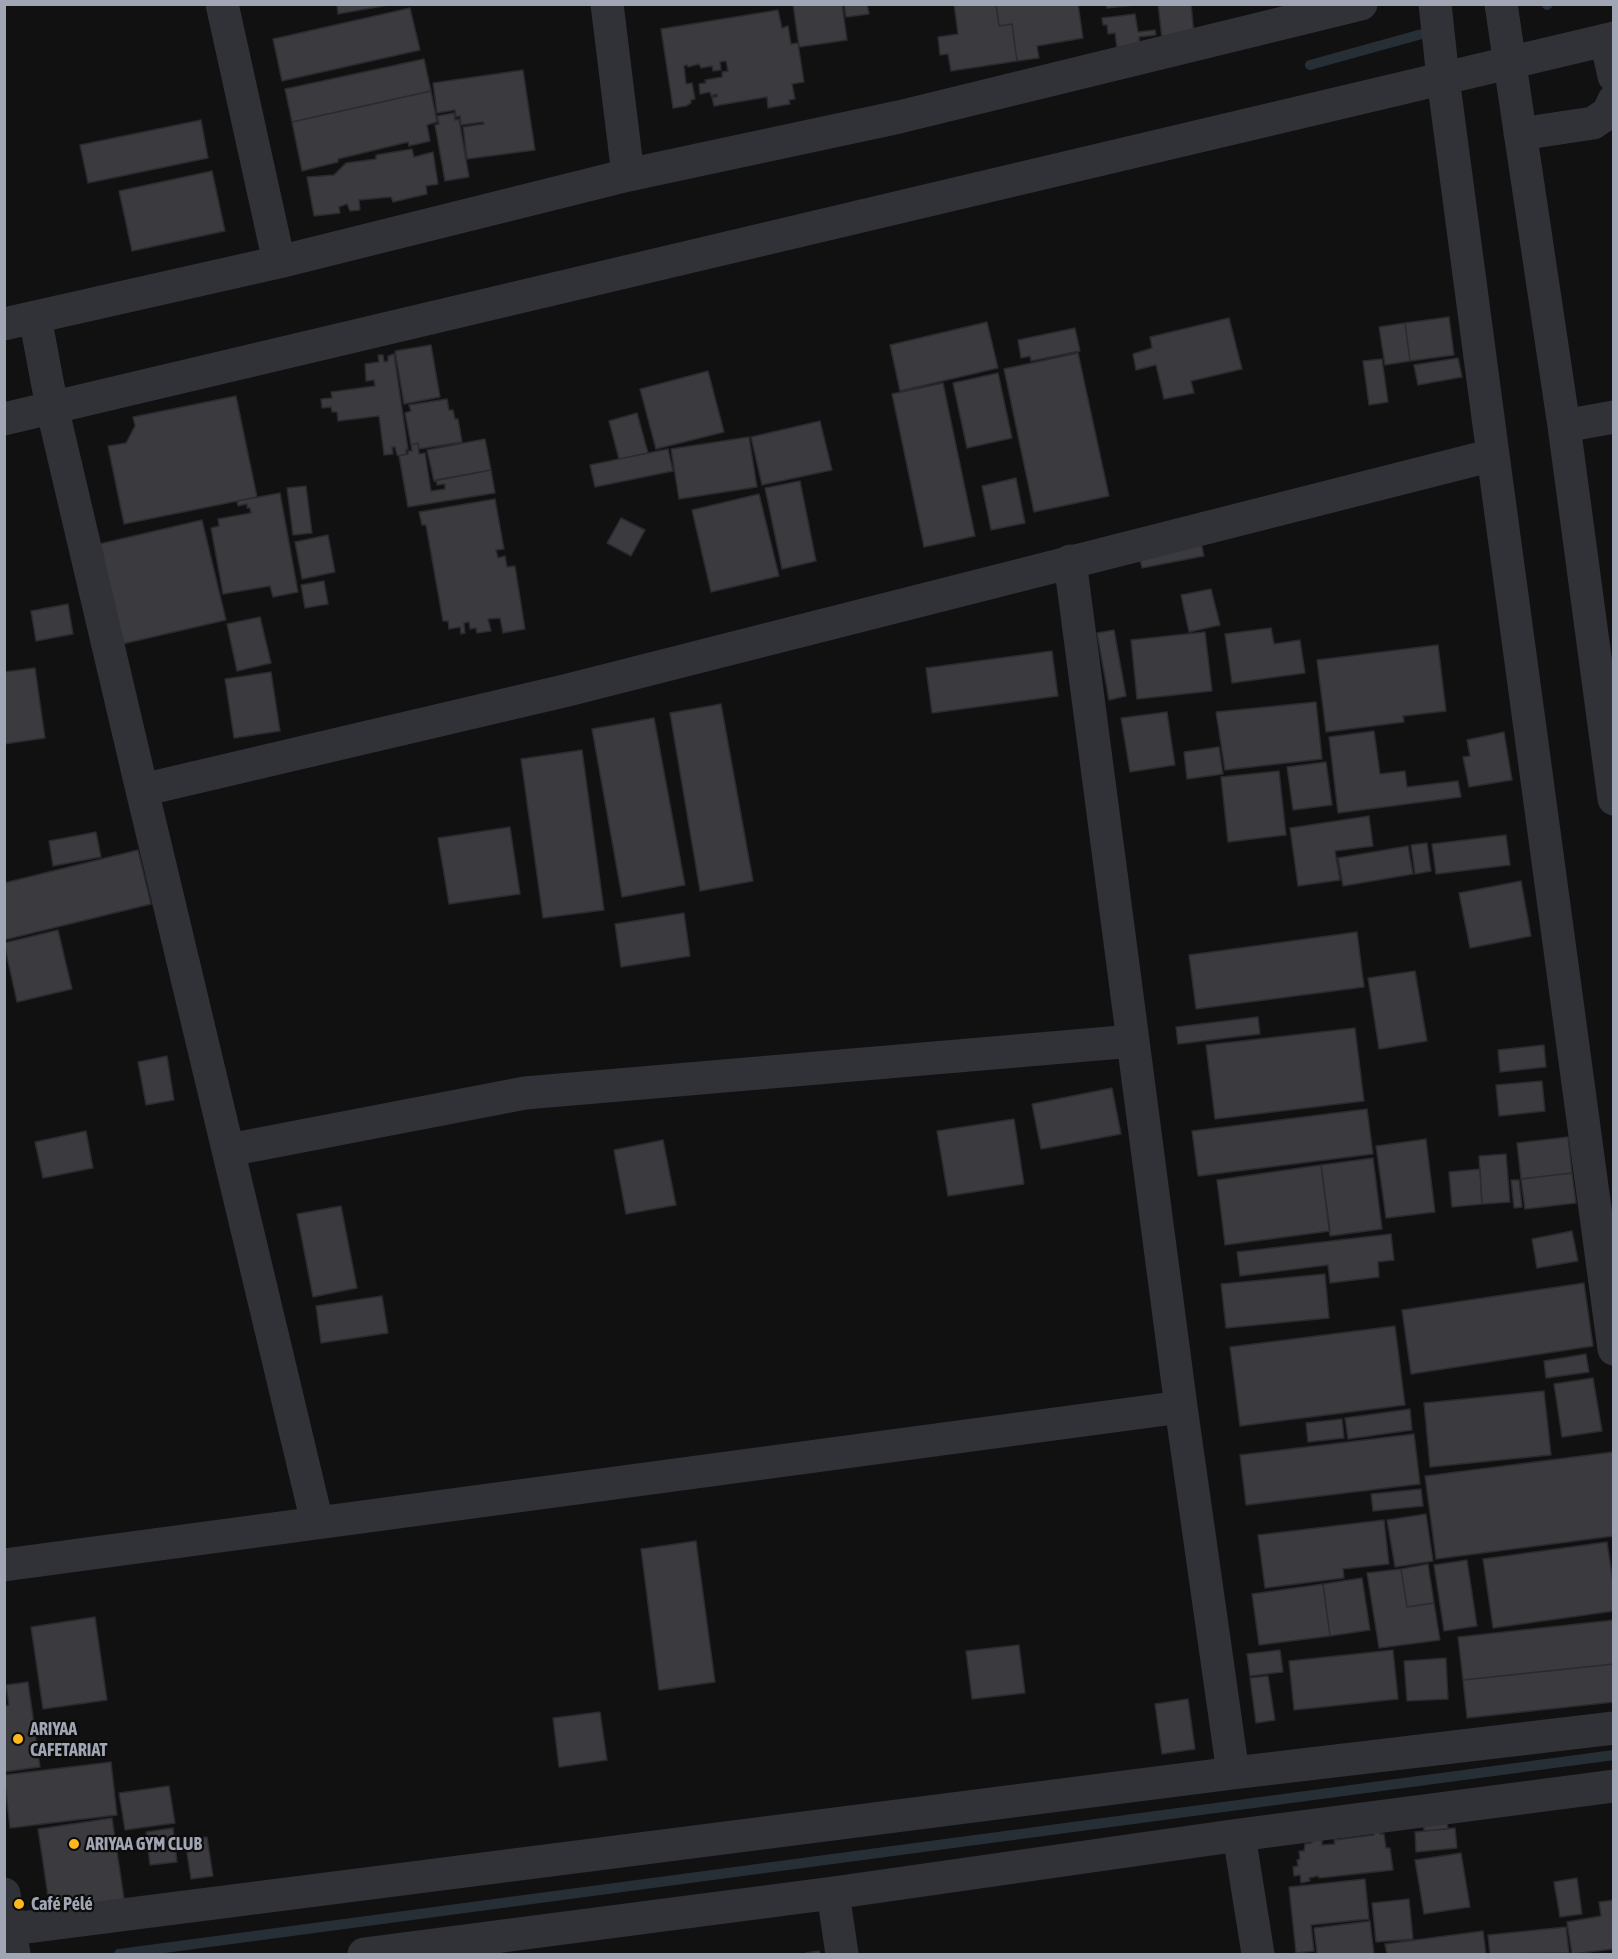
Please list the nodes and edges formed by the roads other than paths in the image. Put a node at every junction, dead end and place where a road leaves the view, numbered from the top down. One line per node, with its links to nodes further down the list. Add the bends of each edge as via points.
1 (222, 4): 13 (street)
2 (607, 4): 12 (street)
3 (1360, 4): 12 (street, via 898,117)
4 (1435, 4): 9 (street)
5 (1501, 4): 7 (street)
6 (1610, 39): 7 (street); 8 (street)
7 (1509, 63): 9 (street); 11 (street)
8 (1614, 76)
9 (1443, 78): 15 (street); 19 (street)
10 (1614, 100): 11 (street, via 1608,113 1593,123)
11 (1520, 134): 18 (street)
12 (628, 175): 13 (street)
13 (279, 262): 14 (street)
14 (20, 321): 15 (street)
15 (52, 407): 17 (street); 21 (street)
16 (1614, 417): 18 (street)
17 (4, 419)
18 (1564, 426): 22 (street)
19 (1493, 454): 20 (street); 25 (street)
20 (1070, 561): 21 (street, via 568,690); 23 (street)
21 (141, 790): 24 (street)
22 (1614, 799)
23 (1133, 1041): 24 (street, via 525,1093); 26 (street)
24 (229, 1150): 27 (street)
25 (1614, 1350)
26 (1181, 1407): 27 (street); 30 (street)
27 (317, 1522): 28 (street)
28 (4, 1565)
29 (1614, 1728): 30 (street)
30 (1233, 1773): 35 (street)
31 (1614, 1786): 32 (street)
32 (1239, 1835): 33 (street); 39 (street)
33 (833, 1893): 36 (street); 38 (street)
34 (4, 1894): 35 (street)
35 (10, 1938)
36 (425, 1951): 37 (street)
37 (364, 1954)
38 (842, 1954)
39 (1258, 1954)

